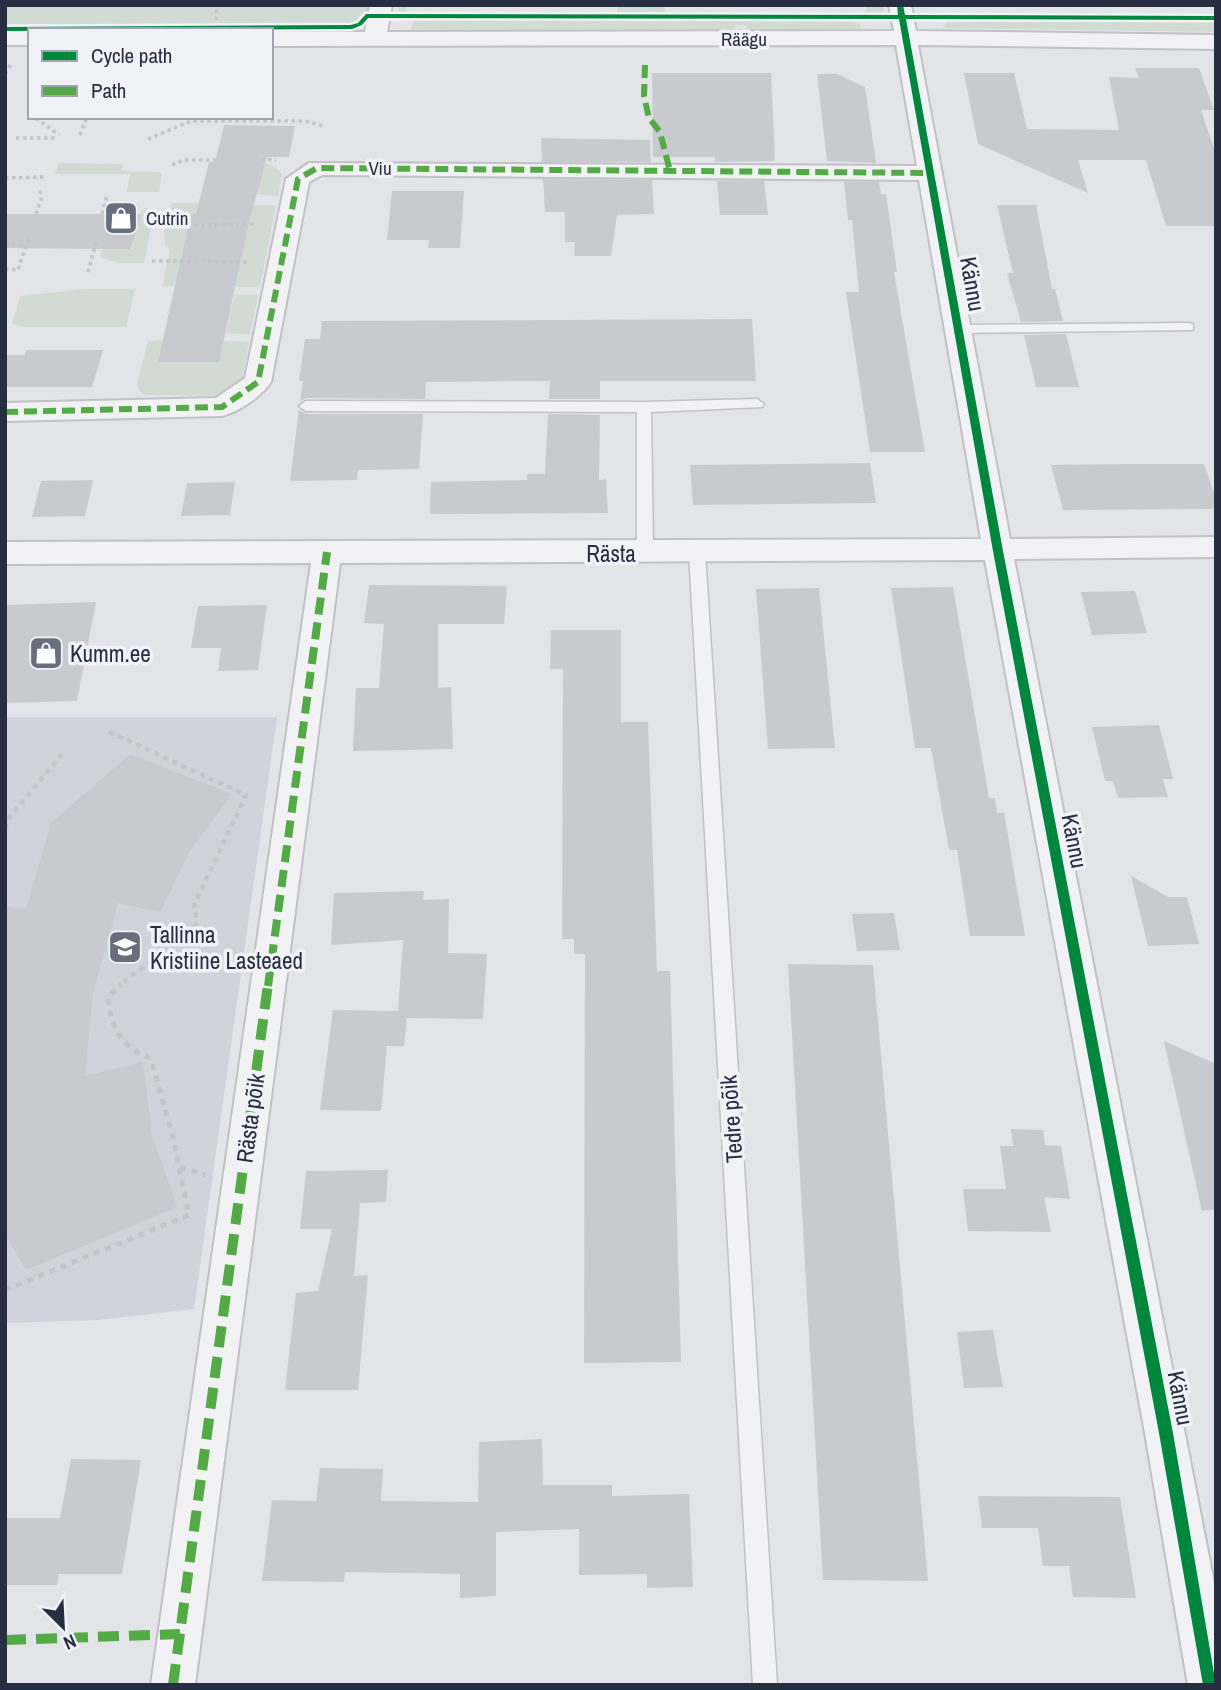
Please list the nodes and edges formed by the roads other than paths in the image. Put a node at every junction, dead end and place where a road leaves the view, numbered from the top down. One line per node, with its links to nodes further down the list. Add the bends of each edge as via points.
1 (381, 5): 7 (street)
2 (900, 5): 5 (street, Kännu)
3 (5, 38): 4 (street)
4 (28, 38)
5 (906, 38): 7 (street, Räägu); 8 (street, Räägu); 9 (street, Kännu)
6 (273, 39): 7 (street, Räägu)
7 (375, 39)
8 (1216, 41)
9 (932, 173): 11 (street, Kännu); 15 (street, Viu, via 317,168 298,179 258,382 222,407)
10 (1188, 327): 11 (lane)
11 (959, 329): 17 (street, Kännu)
12 (757, 404): 14 (lane)
13 (306, 406): 14 (lane)
14 (644, 407): 21 (lane)
15 (5, 412)
16 (1216, 547): 17 (street, Rästa)
17 (998, 551): 19 (street, Rästa); 24 (street, Kännu)
18 (327, 552): 20 (street, Rästa); 21 (street, Rästa); 22 (street, Rästa põik)
19 (697, 552): 21 (street, Rästa); 23 (lane, Tedre põik)
20 (5, 553)
21 (645, 553)
22 (173, 1685)
23 (765, 1685)
24 (1210, 1685)

